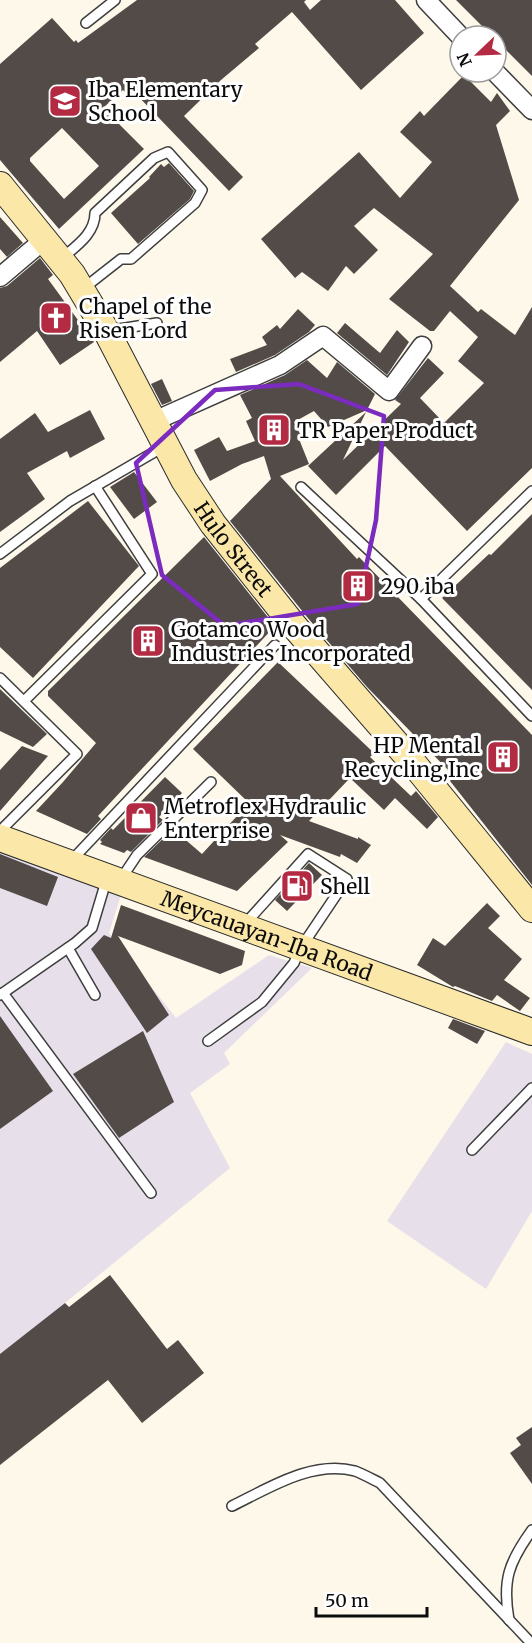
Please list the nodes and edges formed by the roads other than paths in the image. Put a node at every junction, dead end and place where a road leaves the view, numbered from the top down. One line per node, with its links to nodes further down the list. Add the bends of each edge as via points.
1 (115, 0): 3 (lane)
2 (426, 0): 4 (street)
3 (86, 23)
4 (449, 24)
5 (507, 84): 6 (street)
6 (532, 110)
7 (0, 185): 8 (street, Hulo Street)
8 (53, 249): 9 (street); 10 (street, Hulo Street); 10 (lane, via 91,231 95,213 161,154 168,152 202,190 195,203 131,259 121,259)
9 (0, 277)
10 (82, 290): 12 (street, Hulo Street)
11 (157, 323): 12 (lane)
12 (108, 334): 14 (street, Hulo Street)
13 (422, 345): 14 (street, via 389,391 323,336 280,365)
14 (152, 422): 15 (street, Hulo Street)
15 (166, 446): 16 (lane); 30 (street, Hulo Street, via 213,524)
16 (95, 486): 19 (lane); 23 (lane, via 152,574)
17 (301, 487): 20 (lane)
18 (532, 491): 20 (lane)
19 (0, 554)
20 (421, 600): 24 (lane)
21 (275, 645): 28 (lane)
22 (0, 678): 23 (lane)
23 (24, 701): 26 (lane, via 78,754)
24 (532, 716)
25 (211, 782): 29 (lane)
26 (0, 831)
27 (0, 838): 28 (street, Meycauayan-Iba Road)
28 (69, 863): 29 (street, Meycauayan-Iba Road)
29 (113, 880): 31 (street, Meycauayan-Iba Road); 32 (lane, via 92,928)
30 (532, 909)
31 (242, 927): 33 (street, Meycauayan-Iba Road); 33 (lane, via 308,854 346,879)
32 (68, 948): 34 (lane); 35 (lane)
33 (300, 949): 36 (street, Meycauayan-Iba Road); 37 (lane, via 294,963 262,1002)
34 (1, 994): 40 (lane)
35 (95, 996)
36 (532, 1032)
37 (208, 1041)
38 (532, 1088): 39 (lane)
39 (472, 1150)
40 (151, 1194)
41 (232, 1506): 43 (lane, via 287,1479 314,1471 355,1471 380,1483)
42 (532, 1530): 43 (lane, via 517,1551 506,1581)
43 (509, 1620): 44 (lane)
44 (531, 1643)

